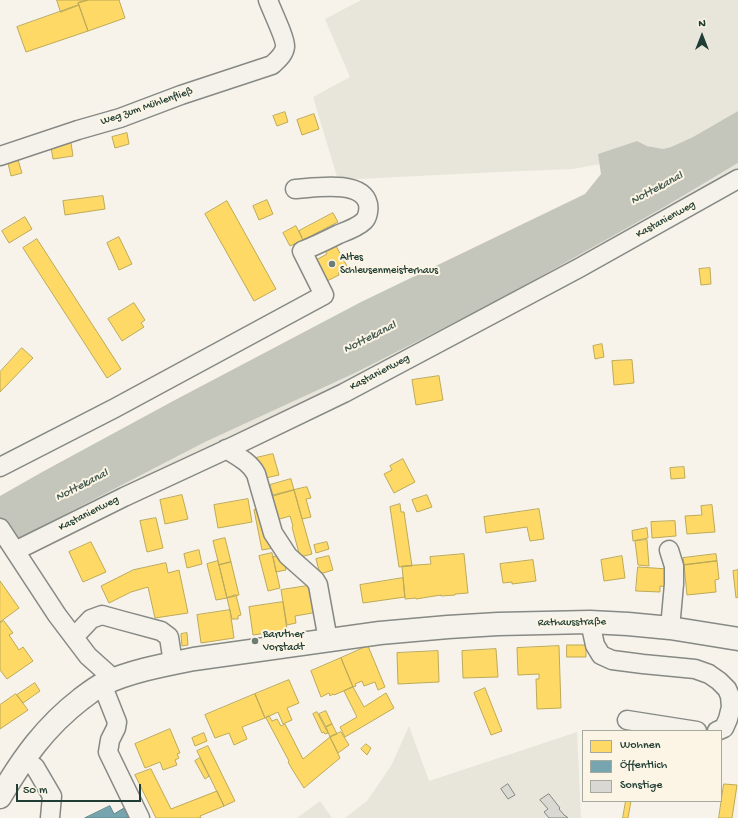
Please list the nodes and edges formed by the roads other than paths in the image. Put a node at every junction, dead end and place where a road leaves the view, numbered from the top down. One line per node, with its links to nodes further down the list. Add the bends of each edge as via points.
1 (268, 0): 2 (street, Weg zum Mühlenfließ, via 285,48 281,57 272,65 120,118)
2 (0, 156)
3 (738, 179): 5 (street, Kastanienweg, via 579,268 357,385)
4 (295, 189): 6 (street, via 341,186 364,195 368,203 364,221 302,251 324,295)
5 (226, 450): 8 (street, Kastanienweg); 14 (street, via 241,458 253,469 273,532 288,556 318,585)
6 (0, 467)
7 (0, 528): 8 (street)
8 (13, 547): 12 (street)
9 (669, 550): 11 (street, via 674,566)
10 (590, 622): 11 (main road, Rathausstraße); 14 (main road, Rathausstraße, via 492,624 404,630); 19 (street, via 595,645 601,655 607,658 695,669 719,681 727,689 731,707 724,728)
11 (670, 628): 13 (main road, Rathausstraße)
12 (74, 637): 15 (street, via 91,619 102,615 161,631 169,637); 16 (street, via 88,656 107,673)
13 (738, 639)
14 (328, 640): 15 (main road)
15 (173, 663): 16 (main road)
16 (107, 682): 20 (main road, via 67,709); 23 (street, via 117,722 108,752)
17 (627, 720): 18 (street)
18 (691, 730)
19 (719, 730)
20 (23, 760): 21 (main road); 22 (street, via 35,767 52,796)
21 (0, 797)
22 (50, 818)
23 (140, 818)

